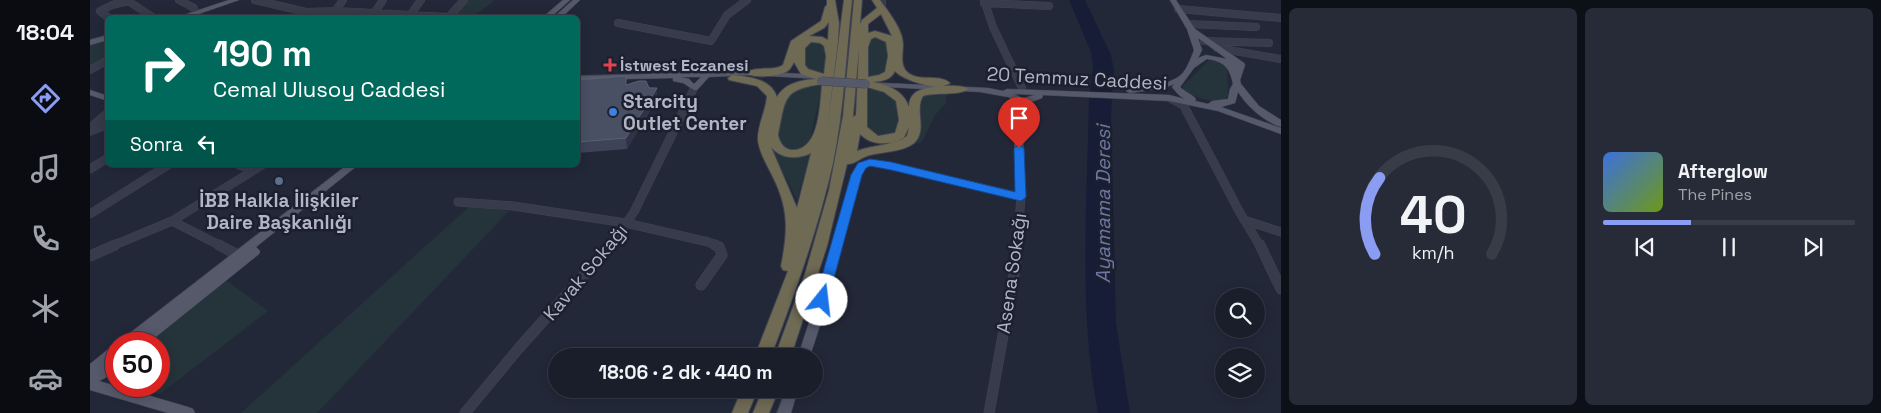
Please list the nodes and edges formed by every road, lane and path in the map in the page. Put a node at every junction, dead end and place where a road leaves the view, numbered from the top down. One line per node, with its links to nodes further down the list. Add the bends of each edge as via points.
1 (104, 0): 19 (street)
2 (179, 0): 29 (street, via 194,8)
3 (236, 0): 29 (main road)
4 (255, 0): 23 (street, via 288,11)
5 (343, 0): 22 (street)
6 (382, 0): 24 (street)
7 (421, 0): 26 (street)
8 (464, 0): 33 (street)
9 (567, 0): 34 (main road)
10 (577, 0): 35 (main road)
11 (747, 0): 38 (street, via 727,14 712,41)
12 (831, 0): 53 (highway, via 834,22); 57 (highway, via 826,22 794,43 786,67 779,71)
13 (848, 0): 111 (highway, via 825,170 809,231)
14 (858, 0): 105 (highway, via 846,133)
15 (866, 0): 37 (highway)
16 (1173, 0): 21 (main road)
17 (984, 2): 20 (street); 69 (street)
18 (880, 3): 37 (highway); 67 (highway, via 897,39 901,72 917,80)
19 (112, 4): 27 (street, via 100,11); 28 (street, via 128,1)
20 (1049, 6)
21 (1178, 9): 25 (street); 40 (main road)
22 (336, 11): 23 (street); 24 (street); 31 (street)
23 (310, 12): 30 (street)
24 (376, 12): 26 (street)
25 (1225, 13): 36 (street); 39 (street)
26 (411, 14): 32 (street)
27 (105, 15)
28 (149, 15)
29 (192, 15)
30 (306, 15)
31 (331, 15)
32 (423, 15)
33 (450, 15)
34 (549, 15)
35 (560, 15)
36 (1281, 18)
37 (865, 22): 47 (highway)
38 (618, 23)
39 (1236, 26): 40 (street); 41 (street); 44 (street)
40 (1189, 27): 43 (main road); 49 (main road)
41 (1256, 27)
42 (105, 38): 45 (main road)
43 (1204, 41): 44 (street); 48 (main road)
44 (1250, 42): 46 (street); 50 (street)
45 (90, 43)
46 (1268, 43)
47 (864, 46): 64 (highway, via 872,35 889,38 892,44 891,72); 80 (highway)
48 (1217, 48): 49 (main road); 50 (street); 54 (main road)
49 (1198, 50): 55 (main road)
50 (1262, 56): 51 (street); 54 (street, via 1243,57)
51 (1281, 59)
52 (105, 62): 56 (street)
53 (832, 62): 63 (highway, via 829,45 822,40 809,39 800,47 800,68); 83 (highway)
54 (1241, 65): 65 (main road)
55 (1191, 66): 59 (main road); 65 (main road, via 1206,57 1219,58 1233,67)
56 (90, 70)
57 (752, 73): 61 (main road); 63 (main road)
58 (705, 77): 60 (main road); 62 (main road); 68 (main road)
59 (1182, 77): 74 (main road, via 1156,88); 78 (main road, via 1176,88)
60 (734, 78): 63 (main road); 108 (highway, via 763,85 771,92 764,140 793,213 794,239)
61 (580, 79)
62 (676, 79): 66 (main road); 68 (main road, via 686,81)
63 (821, 79): 64 (main road, 20 Temmuz Caddesi, bridge); 83 (highway, via 786,89 772,140 779,150 796,154 806,152 816,142)
64 (866, 82): 67 (main road, 20 Temmuz Caddesi); 80 (highway, via 886,88 898,96 904,109 903,130 899,136 889,140 868,136 860,128)
65 (1237, 82): 78 (main road, via 1229,103); 84 (main road, via 1246,100)
66 (580, 85)
67 (958, 87): 69 (main road); 70 (main road, 20 Temmuz Caddesi); 92 (highway, via 919,94 915,100 912,138 899,146 864,152)
68 (694, 88): 103 (street, Kavak Sokağı)
69 (1022, 88): 71 (main road)
70 (982, 90): 73 (main road, 20 Temmuz Caddesi); 89 (main road, Asena Sokağı, via 1017,99)
71 (1068, 91): 73 (main road, 20 Temmuz Caddesi); 74 (main road, 20 Temmuz Caddesi)
72 (90, 92): 76 (main road)
73 (1054, 93): 89 (main road, via 1027,100)
74 (1119, 94): 77 (main road, 20 Temmuz Caddesi); 78 (main road, via 1167,95)
75 (90, 98): 79 (main road)
76 (105, 98)
77 (1169, 98): 81 (main road, 20 Temmuz Caddesi); 90 (street, via 1184,106)
78 (1202, 102): 87 (main road)
79 (105, 103)
80 (860, 111): 92 (highway)
81 (1229, 112): 87 (main road, 20 Temmuz Caddesi); 90 (street, via 1199,106 1194,118)
82 (105, 116): 86 (street)
83 (823, 121): 108 (highway, via 797,242)
84 (1281, 124)
85 (105, 125): 88 (street)
86 (90, 128)
87 (1281, 129)
88 (90, 132)
89 (1018, 132): 98 (main road, Asena Sokağı)
90 (1198, 132): 101 (street)
91 (105, 160): 97 (street)
92 (849, 161): 105 (highway, via 832,224)
93 (165, 167): 100 (street)
94 (350, 167): 107 (main road)
95 (360, 167): 113 (main road)
96 (258, 168): 102 (street)
97 (90, 169)
98 (1021, 197): 116 (main road, via 891,166 862,165 856,175); 130 (street, Asena Sokağı, via 1015,269)
99 (458, 202): 103 (street, via 513,206)
100 (90, 214)
101 (1244, 220): 104 (street); 110 (street)
102 (172, 221): 106 (street); 107 (street)
103 (626, 223): 109 (street, via 719,247 722,255); 126 (street, Kavak Sokağı, via 613,243)
104 (1281, 232)
105 (821, 246): 115 (highway)
106 (90, 256)
107 (238, 256): 112 (main road)
108 (788, 266): 111 (highway)
109 (701, 285)
110 (1281, 289)
111 (778, 318): 114 (highway)
112 (140, 332)
113 (153, 332)
114 (767, 348)
115 (786, 348)
116 (807, 348)
117 (105, 359): 118 (main road)
118 (90, 371)
119 (105, 371): 120 (main road)
120 (90, 379)
121 (90, 384): 125 (main road)
122 (746, 398): 127 (highway)
123 (767, 398): 128 (highway)
124 (789, 398): 129 (main road)
125 (188, 413)
126 (465, 413)
127 (740, 413)
128 (761, 413)
129 (784, 413)
130 (989, 413)

